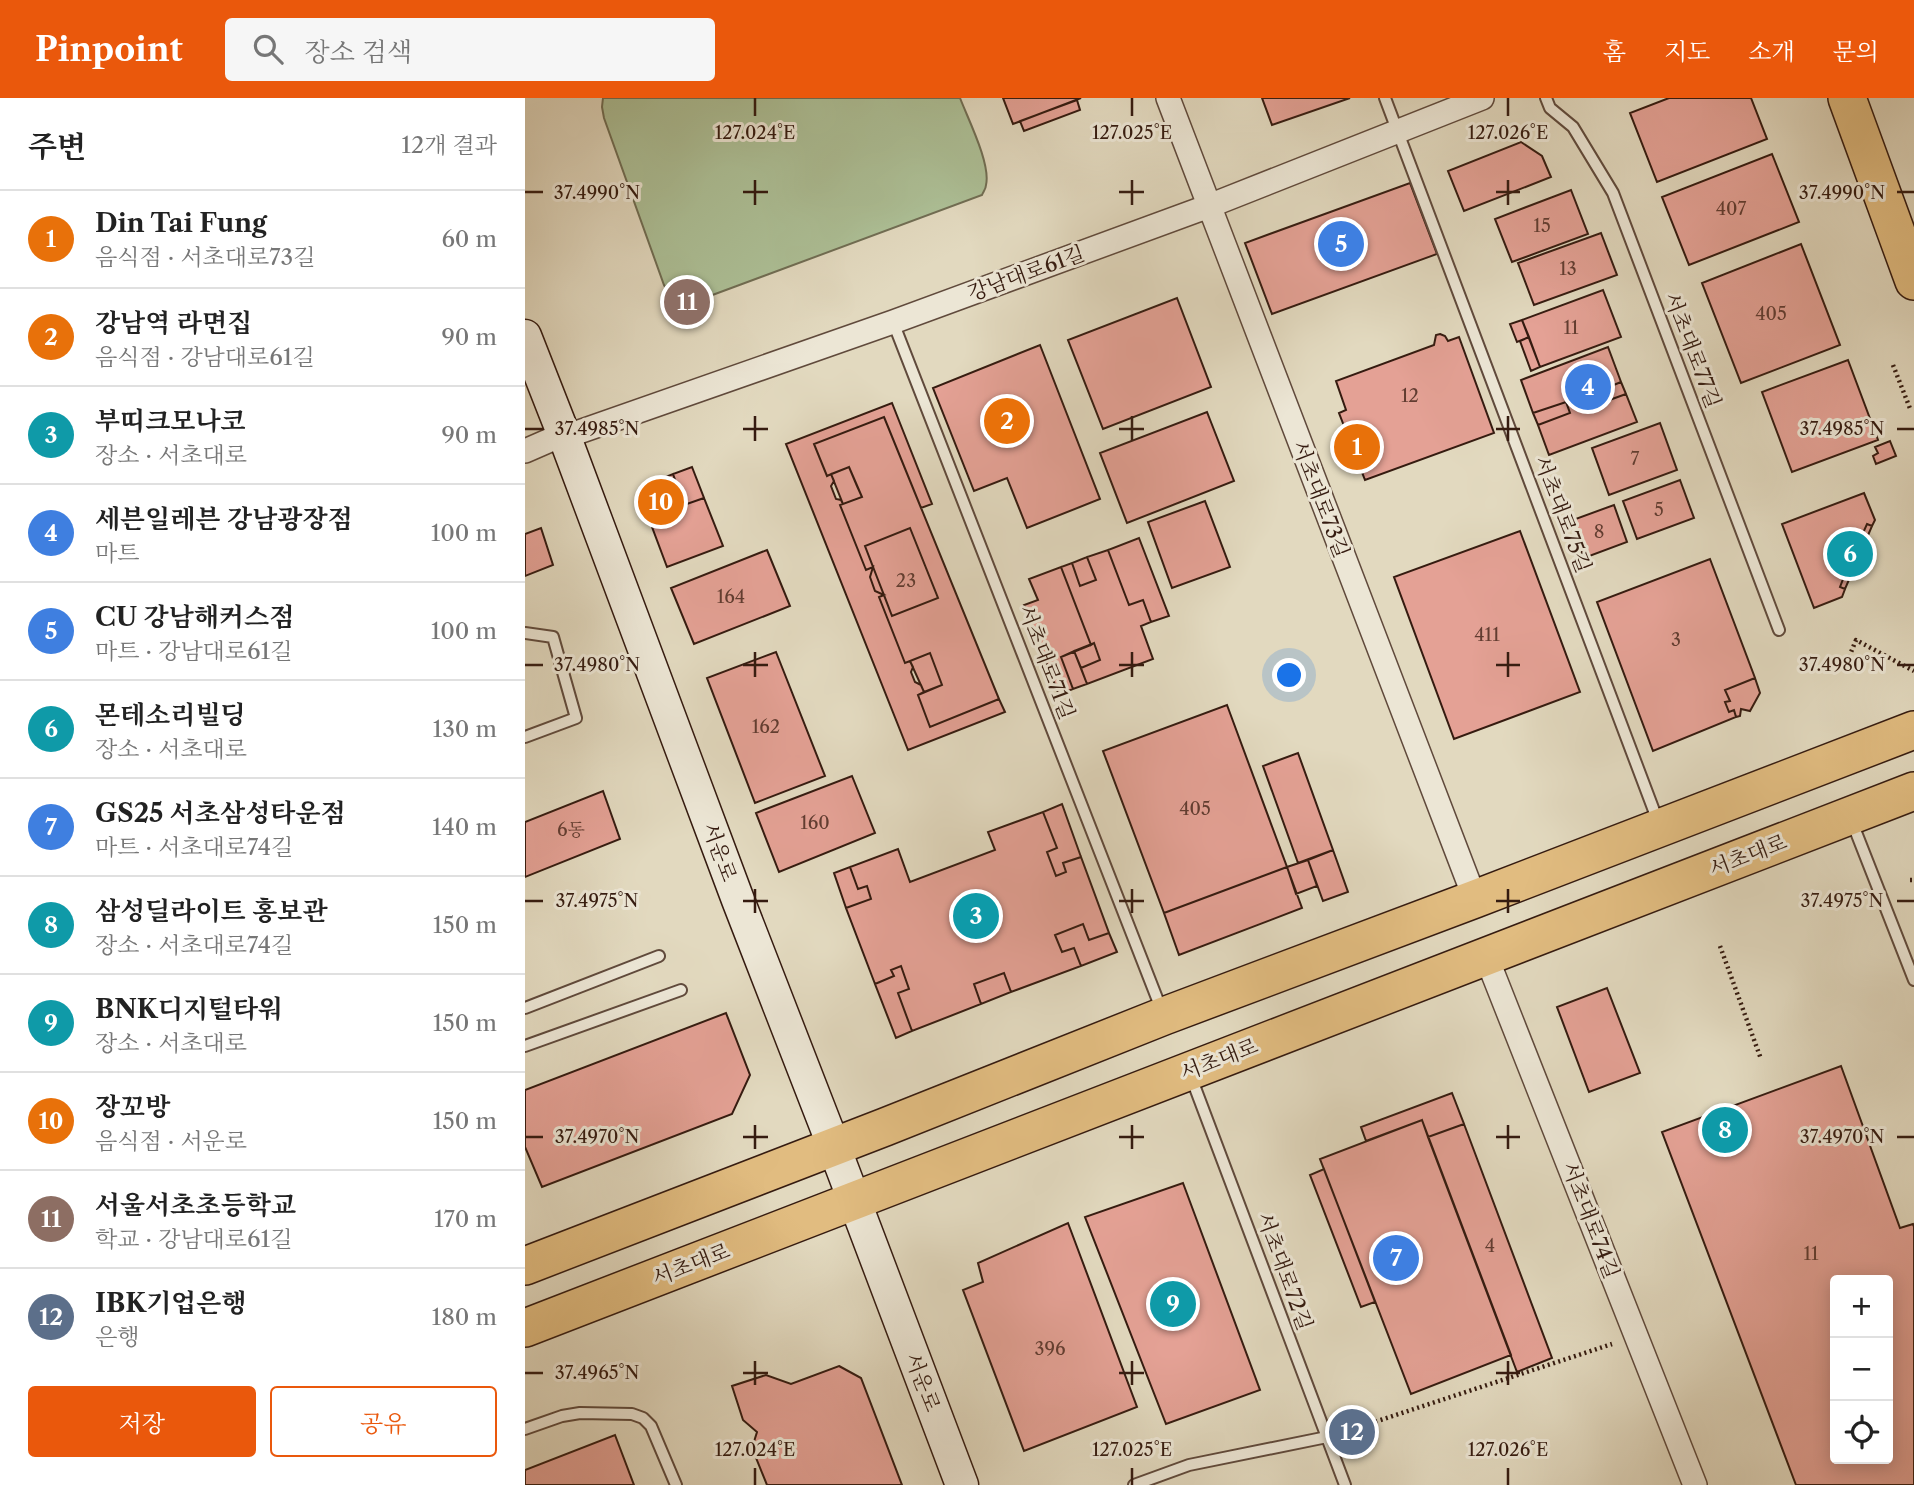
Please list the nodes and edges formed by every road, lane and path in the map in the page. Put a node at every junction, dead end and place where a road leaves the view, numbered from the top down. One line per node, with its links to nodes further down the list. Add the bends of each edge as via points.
1 (1168, 98): 7 (street, 서초대로73길)
2 (1385, 98): 6 (lane, 서초대로75길)
3 (1482, 98): 6 (street, 강남대로61길)
4 (1546, 98): 15 (lane, 서초대로77길, via 1550,108 1573,127 1613,193)
5 (1847, 98): 8 (main road)
6 (1398, 132): 7 (street, 강남대로61길); 25 (lane, 서초대로75길)
7 (1209, 206): 9 (street, 강남대로61길); 26 (street, 서초대로73길)
8 (1914, 281)
9 (893, 322): 13 (street, 강남대로61길); 33 (lane, 서초대로71길)
10 (525, 336): 13 (street, 서운로)
11 (1893, 365): 12 (path)
12 (1911, 411)
13 (564, 434): 14 (street, 강남대로61길); 37 (street, 서운로)
14 (525, 451)
15 (1779, 630)
16 (526, 635): 21 (lane, via 553,637 576,718)
17 (1845, 667): 18 (path, via 1856,640)
18 (1914, 671)
19 (1914, 705): 22 (main road)
20 (1914, 730): 22 (main road)
21 (525, 737)
22 (1848, 756): 25 (main road)
23 (1914, 791): 24 (main road, 서초대로)
24 (1850, 816): 28 (main road, 서초대로); 30 (lane)
25 (1660, 827): 26 (main road)
26 (1475, 899): 33 (main road)
27 (1720, 946): 35 (path)
28 (1486, 956): 36 (main road, 서초대로); 41 (street, 서초대로74길)
29 (659, 957): 32 (lane)
30 (1914, 980)
31 (681, 990): 34 (lane)
32 (525, 1009)
33 (1164, 1016): 37 (main road)
34 (525, 1046)
35 (1761, 1059)
36 (1189, 1071): 38 (main road, 서초대로); 43 (lane, 서초대로72길)
37 (834, 1147): 38 (street, 서운로); 39 (main road)
38 (854, 1200): 40 (main road, 서초대로); 45 (street, 서운로)
39 (527, 1261)
40 (525, 1328)
41 (1636, 1336): 43 (path); 48 (street, 서초대로74길)
42 (525, 1429): 44 (lane, via 580,1413 643,1418 651,1426)
43 (1327, 1437): 46 (lane, via 1189,1465); 47 (lane, 서초대로72길)
44 (676, 1485)
45 (962, 1485)
46 (1134, 1485)
47 (1345, 1485)
48 (1695, 1485)

